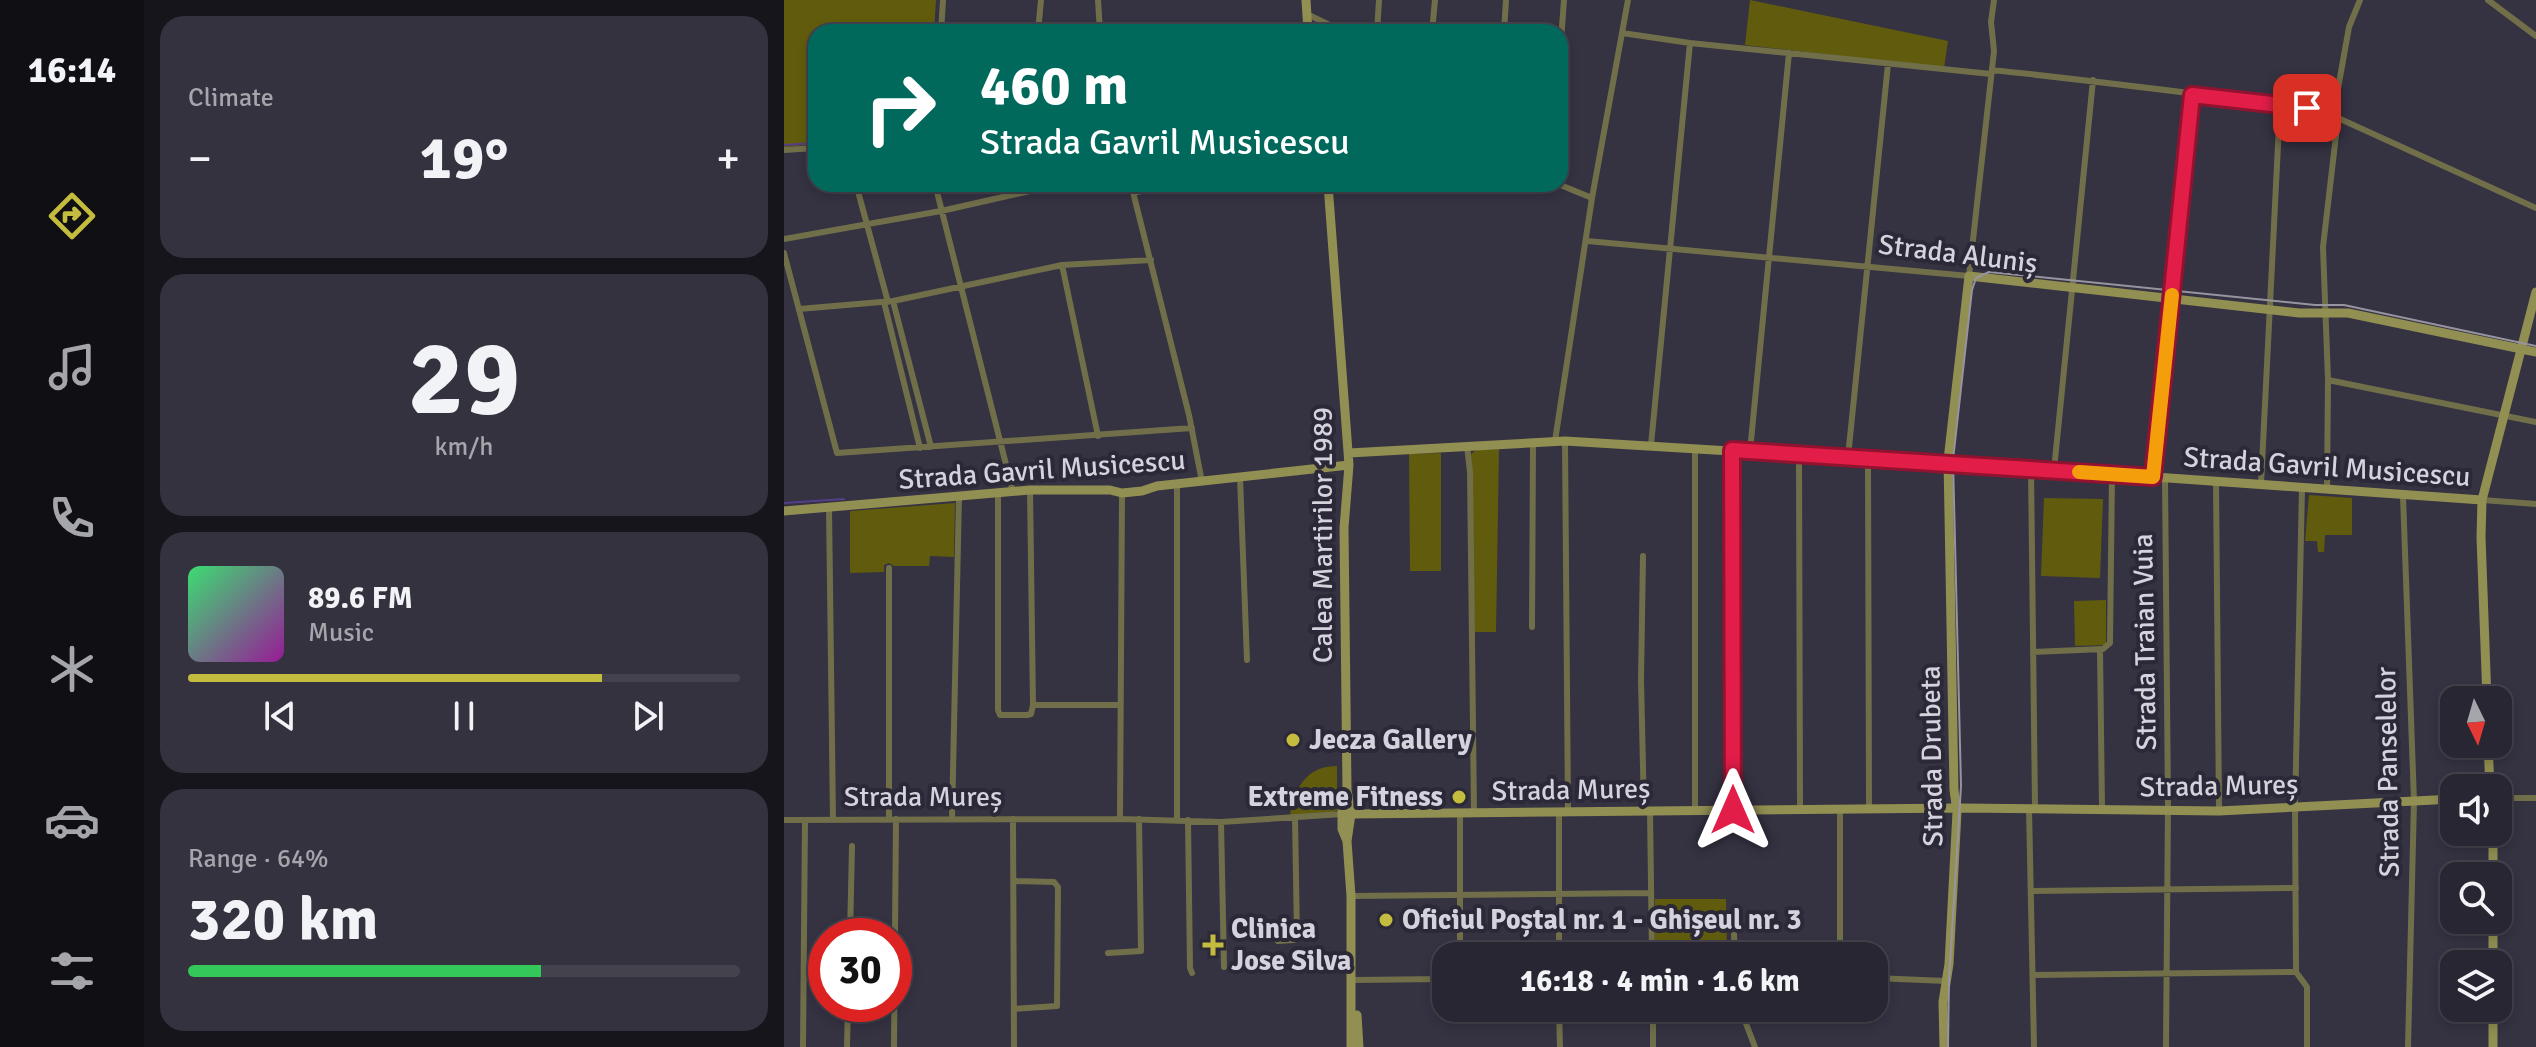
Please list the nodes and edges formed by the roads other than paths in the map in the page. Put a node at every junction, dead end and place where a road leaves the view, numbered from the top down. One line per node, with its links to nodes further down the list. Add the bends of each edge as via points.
1 (943, 0): 14 (street)
2 (1041, 0): 15 (street)
3 (1098, 0): 16 (street)
4 (1309, 0): 13 (street); 18 (street)
5 (1379, 0): 20 (street)
6 (1435, 0): 21 (street)
7 (1506, 0): 22 (street)
8 (1564, 0): 23 (street)
9 (1628, 0): 24 (street)
10 (1994, 0): 29 (street)
11 (2360, 0): 33 (street, via 2349,27)
12 (2488, 0): 25 (street)
13 (1311, 16): 17 (street); 19 (street)
14 (942, 24)
15 (1039, 24)
16 (1100, 24)
17 (1310, 24)
18 (1310, 24)
19 (1328, 24)
20 (1378, 24)
21 (1433, 24)
22 (1504, 24)
23 (1562, 24)
24 (1622, 33): 26 (street); 43 (street)
25 (2536, 36)
26 (1690, 43): 27 (street); 49 (street)
27 (1789, 53): 28 (street); 51 (street)
28 (1888, 64): 29 (street); 54 (street)
29 (1992, 72): 30 (street); 55 (street)
30 (2093, 80): 31 (street); 57 (street)
31 (2192, 95): 32 (street); 59 (street)
32 (2280, 105): 33 (street); 62 (street)
33 (2336, 115): 44 (street); 63 (street, via 2323,247)
34 (808, 148): 35 (street)
35 (784, 150)
36 (1568, 188): 43 (street)
37 (858, 192): 46 (street)
38 (937, 192): 45 (street)
39 (1025, 192): 45 (street)
40 (1137, 192): 42 (street)
41 (1329, 192): 81 (street, Calea Martirilor 1989)
42 (1133, 193): 52 (street)
43 (1592, 198): 48 (street)
44 (2536, 208)
45 (941, 211): 46 (street); 56 (street)
46 (866, 225): 47 (street); 60 (street)
47 (784, 239)
48 (1587, 241): 49 (street, Strada Aluniș); 71 (street)
49 (1669, 248): 51 (street, Strada Aluniș); 74 (street)
50 (784, 253): 61 (street)
51 (1769, 258): 54 (street, Strada Aluniș); 80 (street)
52 (1151, 260): 53 (street); 69 (street)
53 (1062, 265): 56 (street); 70 (street)
54 (1868, 265): 55 (street, Strada Aluniș); 83 (street)
55 (1969, 276): 57 (street, Strada Aluniș); 85 (street, Strada Drubeta)
56 (961, 287): 60 (street); 72 (street)
57 (2073, 289): 59 (street, Strada Aluniș); 88 (street)
58 (2536, 292): 64 (street)
59 (2171, 300): 62 (street, Strada Aluniș); 91 (street)
60 (888, 302): 61 (street); 76 (street); 77 (street)
61 (799, 309): 77 (street, via 837,453)
62 (2270, 309): 63 (street, Strada Aluniș); 96 (street)
63 (2325, 313): 64 (street, Strada Aluniș, via 2348,313); 66 (street)
64 (2522, 349): 65 (street, Strada Aluniș); 67 (street)
65 (2536, 352)
66 (2328, 380): 67 (street); 99 (street)
67 (2503, 415): 68 (street); 105 (street)
68 (2536, 422)
69 (1192, 428): 70 (street); 94 (street)
70 (1098, 436): 72 (street)
71 (1560, 441): 73 (street, Strada Gavril Musicescu); 74 (street, Strada Gavril Musicescu); 134 (street)
72 (1001, 443): 76 (street); 100 (street)
73 (1533, 443): 75 (street, Strada Gavril Musicescu); 111 (street)
74 (1651, 445): 78 (street, Strada Gavril Musicescu)
75 (1467, 446): 81 (street, Strada Gavril Musicescu); 136 (street)
76 (931, 447): 77 (street)
77 (920, 448)
78 (1695, 448): 79 (street, Strada Gavril Musicescu); 128 (street)
79 (1732, 450): 80 (street, Strada Gavril Musicescu); 129 (street)
80 (1750, 451): 82 (street, Strada Gavril Musicescu)
81 (1349, 453): 86 (street, Calea Martirilor 1989)
82 (1799, 454): 83 (street, Strada Gavril Musicescu); 130 (street)
83 (1848, 457): 84 (street, Strada Gavril Musicescu)
84 (1868, 459): 85 (street, Strada Gavril Musicescu); 126 (street)
85 (1948, 463): 87 (street, Strada Gavril Musicescu); 122 (street, Strada Drubeta)
86 (1349, 465): 90 (street, Strada Gavril Musicescu); 137 (street, Calea Martirilor 1989, via 1344,528)
87 (2031, 469): 88 (street, Strada Gavril Musicescu); 113 (street)
88 (2054, 470): 89 (street, Strada Gavril Musicescu)
89 (2112, 474): 91 (street, Strada Gavril Musicescu); 112 (street, via 2111,639)
90 (1240, 477): 94 (street, Strada Gavril Musicescu); 114 (street)
91 (2153, 477): 92 (street, Strada Gavril Musicescu)
92 (2165, 477): 93 (street, Strada Gavril Musicescu); 131 (street, Strada Traian Vuia)
93 (2216, 481): 96 (street, Strada Gavril Musicescu); 133 (street)
94 (1202, 482): 95 (street, Strada Gavril Musicescu)
95 (1177, 484): 102 (street, Strada Gavril Musicescu); 147 (street)
96 (2261, 485): 97 (street, Strada Gavril Musicescu)
97 (2302, 488): 99 (street, Strada Gavril Musicescu); 124 (street)
98 (1030, 490): 100 (street, Strada Gavril Musicescu); 102 (street, Strada Gavril Musicescu); 116 (street)
99 (2327, 490): 104 (street, Strada Gavril Musicescu)
100 (1013, 492): 101 (street, Strada Gavril Musicescu)
101 (998, 493): 103 (street, Strada Gavril Musicescu); 116 (street, via 998,713 1027,715)
102 (1122, 493): 117 (street)
103 (959, 496): 107 (street, Strada Gavril Musicescu); 140 (street)
104 (2403, 496): 105 (street, Strada Gavril Musicescu); 121 (street, Strada Panselelor)
105 (2482, 500): 106 (street, Strada Gavril Musicescu); 115 (street)
106 (2536, 504)
107 (829, 506): 108 (street, Strada Gavril Musicescu); 146 (street)
108 (784, 511)
109 (1643, 556): 132 (street)
110 (889, 568): 139 (street)
111 (1532, 627)
112 (2100, 649): 113 (street); 127 (street)
113 (2033, 652): 123 (street)
114 (1247, 660)
115 (2487, 686)
116 (1033, 705): 117 (street)
117 (1120, 705): 142 (street)
118 (2512, 798): 119 (street)
119 (2536, 798)
120 (2440, 800): 121 (street, Strada Mureș)
121 (2414, 801): 124 (street, Strada Mureș); 196 (street, Strada Panselelor)
122 (1956, 808): 123 (street, Strada Mureș); 126 (street, Strada Mureș); 176 (street, Strada Drubeta)
123 (2032, 808): 127 (street, Strada Mureș); 154 (street)
124 (2295, 808): 133 (street, Strada Mureș); 152 (street)
125 (1840, 809): 126 (street, Strada Mureș); 130 (street, Strada Mureș); 166 (street)
126 (1869, 809)
127 (2102, 809): 131 (street, Strada Mureș)
128 (1695, 810): 129 (street, Strada Mureș); 132 (street, Strada Mureș)
129 (1733, 810): 130 (street, Strada Mureș)
130 (1800, 810)
131 (2168, 810): 133 (street, Strada Mureș); 153 (street, Strada Traian Vuia)
132 (1647, 811): 134 (street, Strada Mureș); 156 (street)
133 (2219, 811)
134 (1563, 812): 136 (street, Strada Mureș); 155 (street)
135 (1460, 813): 136 (street, Strada Mureș); 137 (street, Strada Mureș); 158 (street)
136 (1474, 813)
137 (1347, 814): 138 (street, Strada Mureș); 157 (street, Calea Martirilor 1989, via 1342,829)
138 (1295, 817): 149 (street, Strada Mureș); 161 (street, via 1297,937)
139 (893, 819): 140 (street, Strada Mureș); 146 (street, Strada Mureș); 185 (street)
140 (952, 819): 141 (street, Strada Mureș)
141 (1013, 819): 142 (street, Strada Mureș); 151 (street)
142 (1120, 819): 143 (street, Strada Mureș)
143 (1139, 819): 147 (street, Strada Mureș); 167 (street, via 1141,951)
144 (784, 820): 145 (street, Strada Mureș)
145 (805, 820): 146 (street, Strada Mureș); 183 (street)
146 (833, 820)
147 (1177, 820): 148 (street, Strada Mureș)
148 (1188, 820): 149 (street, Strada Mureș); 170 (street)
149 (1221, 822): 168 (street)
150 (852, 846): 159 (street)
151 (1014, 881): 177 (street); 177 (street, via 1054,882 1058,887 1057,1006)
152 (2296, 888): 153 (street); 169 (street)
153 (2167, 890): 154 (street); 171 (street, Strada Traian Vuia)
154 (2031, 891): 172 (street)
155 (1559, 893): 156 (street); 158 (street); 163 (street)
156 (1651, 893): 164 (street)
157 (1351, 896): 158 (street); 175 (street, Calea Martirilor 1989)
158 (1459, 896): 162 (street)
159 (850, 918)
160 (1734, 934): 165 (street)
161 (1278, 941)
162 (1460, 942)
163 (1559, 942)
164 (1652, 942)
165 (1734, 942)
166 (1840, 942)
167 (1108, 953)
168 (1224, 967)
169 (2296, 972): 171 (street); 195 (street, via 2307,987)
170 (1192, 973)
171 (2167, 974): 172 (street); 194 (street, Strada Traian Vuia)
172 (2033, 975): 193 (street)
173 (1432, 979): 175 (street)
174 (1888, 979): 176 (street)
175 (1353, 980): 187 (street, Calea Martirilor 1989); 188 (street, Calea Martirilor 1989)
176 (1947, 981): 192 (street, Strada Drubeta)
177 (1014, 1009): 186 (street)
178 (848, 1022): 184 (street)
179 (1559, 1022): 189 (street)
180 (1653, 1022): 190 (street)
181 (1745, 1022): 191 (street)
182 (2493, 1022): 197 (street)
183 (803, 1047)
184 (847, 1047)
185 (894, 1047)
186 (1014, 1047)
187 (1351, 1047)
188 (1359, 1047)
189 (1560, 1047)
190 (1653, 1047)
191 (1755, 1047)
192 (1944, 1047)
193 (2034, 1047)
194 (2166, 1047)
195 (2307, 1047)
196 (2408, 1047)
197 (2493, 1047)

